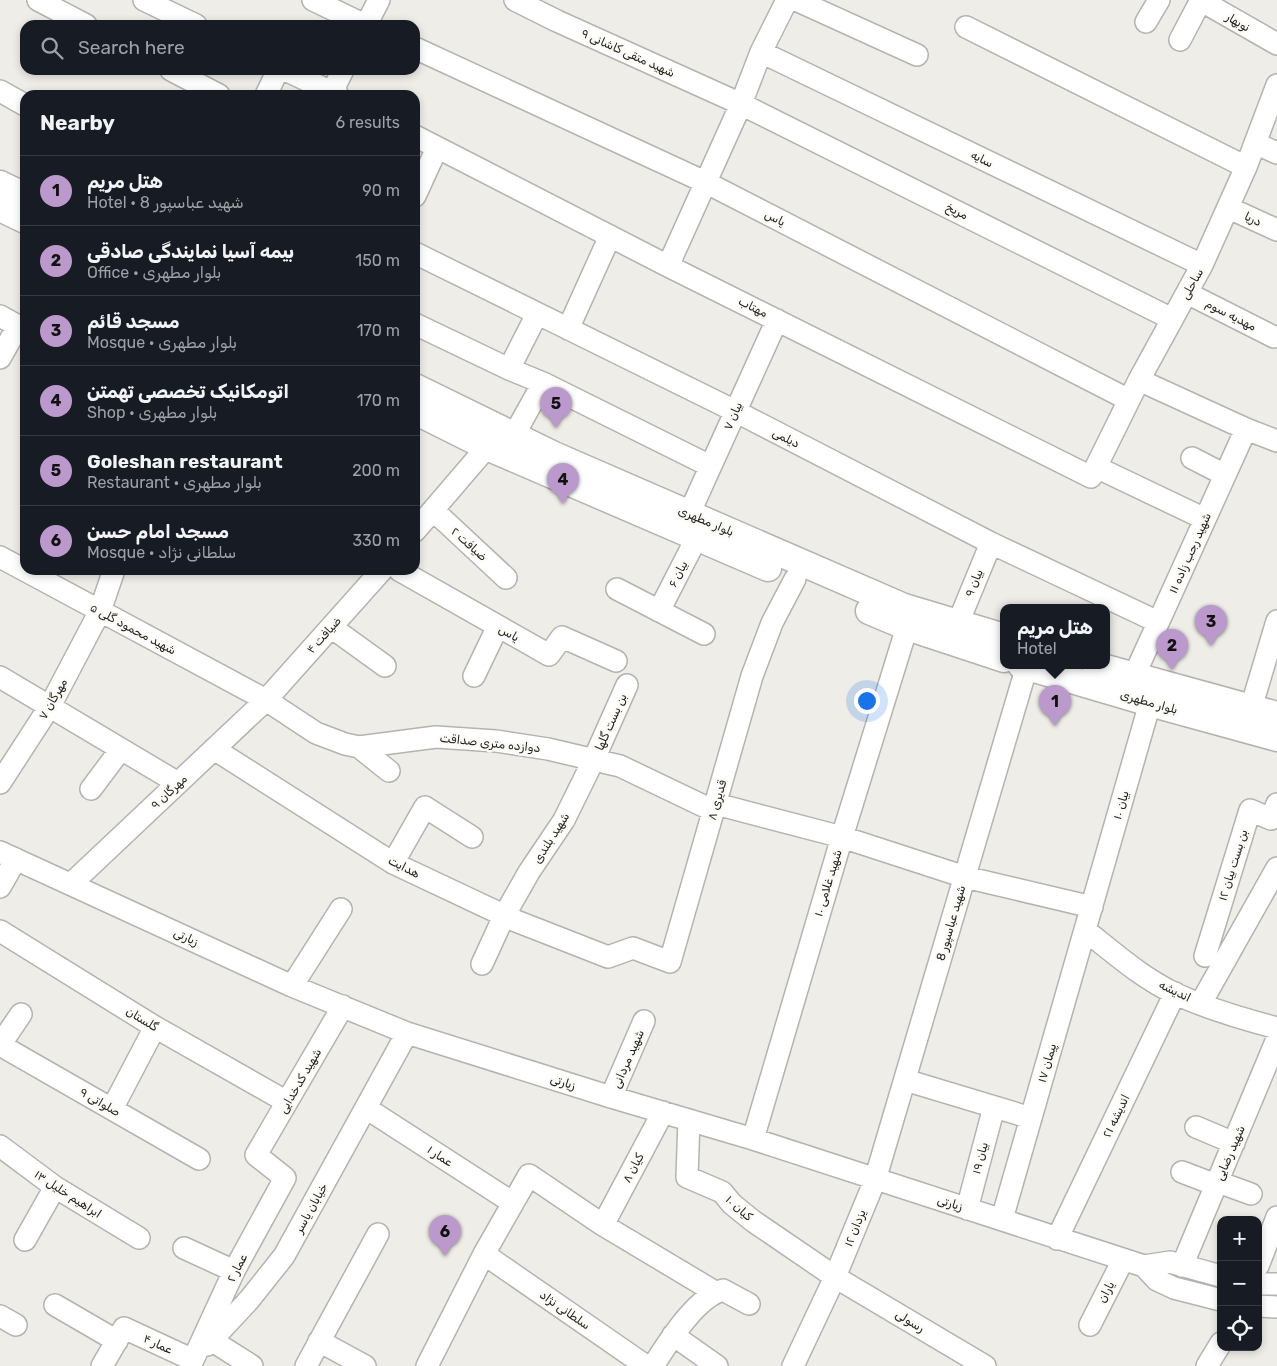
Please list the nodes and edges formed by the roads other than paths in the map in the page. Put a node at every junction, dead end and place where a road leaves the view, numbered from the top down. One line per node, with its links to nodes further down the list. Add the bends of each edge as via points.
1 (38, 0): 10 (street)
2 (312, 0): 12 (street)
3 (379, 0): 13 (street)
4 (515, 0): 32 (street, شهید متقی کاشانی ۹, via 556,22)
5 (787, 0): 19 (street)
6 (796, 0): 20 (street)
7 (1159, 0): 14 (street)
8 (1200, 0): 16 (street); 17 (street, نوبهار)
9 (152, 2): 11 (street)
10 (76, 20)
11 (186, 20)
12 (355, 20)
13 (369, 20)
14 (1146, 22)
15 (966, 28): 37 (street)
16 (1180, 40)
17 (1277, 44)
18 (420, 50): 38 (street, یاس)
19 (761, 52): 32 (street); 48 (street, سایه)
20 (917, 56)
21 (181, 75): 26 (street)
22 (276, 75): 27 (street)
23 (295, 75): 28 (street)
24 (341, 75): 29 (street)
25 (1277, 85): 34 (street, ساحلی)
26 (209, 90)
27 (268, 90)
28 (327, 90)
29 (336, 90)
30 (0, 91): 31 (street)
31 (20, 102)
32 (742, 104): 38 (street); 52 (street, مریخ)
33 (420, 139): 35 (street, مهتاب)
34 (1255, 142): 36 (street); 37 (street, ساحلی)
35 (437, 148): 40 (street); 46 (street, مهتاب)
36 (1277, 153)
37 (1246, 167): 43 (street, ساحلی)
38 (707, 183): 49 (street); 63 (street, یاس)
39 (0, 184): 41 (main road)
40 (420, 185)
41 (20, 194)
42 (0, 208): 44 (main road)
43 (1229, 208): 45 (street, دریا); 48 (street, ساحلی)
44 (20, 218)
45 (1277, 230)
46 (610, 236): 49 (street, مهتاب); 56 (street)
47 (420, 256): 51 (street, دیلمی)
48 (1202, 265): 50 (street, ساحلی)
49 (668, 266): 53 (street, مهتاب)
50 (1187, 293): 52 (street, ساحلی); 57 (street, مهدیه سوم)
51 (537, 314): 56 (street, دیلمی); 59 (street)
52 (1172, 319): 60 (street, ساحلی)
53 (777, 320): 64 (street, بیان ۷); 72 (street, مهتاب)
54 (14, 324): 58 (street)
55 (420, 326): 59 (street)
56 (568, 329): 64 (street, دیلمی)
57 (1274, 337)
58 (0, 358)
59 (509, 369): 61 (street)
60 (1139, 380): 63 (street, ساحلی); 66 (street)
61 (543, 383): 67 (street); 71 (street)
62 (420, 389): 67 (main road, بلوار مطهری)
63 (1129, 400): 72 (street, ساحلی)
64 (735, 411): 71 (street, بیان ۷); 79 (street, دیلمی)
65 (420, 414): 69 (main road, بلوار مطهری)
66 (1246, 429): 68 (street); 74 (street, شهید رجب زاده ۱۱)
67 (514, 435): 73 (main road, بلوار مطهری, via 554,456)
68 (1277, 440)
69 (487, 447): 73 (main road, بلوار مطهری); 75 (street)
70 (1192, 458): 74 (street)
71 (710, 466): 78 (street, بیان ۷)
72 (1094, 472): 76 (street, مهتاب)
73 (574, 475): 78 (main road, بلوار مطهری)
74 (1225, 475): 76 (street, شهید رجب زاده ۱۱)
75 (433, 510): 77 (street); 86 (street, ضیافت ۲)
76 (1205, 519): 92 (street, شهید رجب زاده ۱۱)
77 (420, 525)
78 (693, 526): 87 (main road, بلوار مطهری); 90 (street, بیان ۶); 93 (main road, بلوار مطهری, via 904,607)
79 (991, 543): 92 (street, دیلمی); 93 (street, بیان ۹)
80 (0, 557): 81 (street, شهید محمود گلی ۵)
81 (20, 566)
82 (37, 575): 89 (street, شهید محمود گلی ۵)
83 (112, 575): 89 (street, مهرگان ۷)
84 (377, 575): 95 (street, ضیافت ۴)
85 (408, 575): 94 (street, یاس)
86 (506, 578)
87 (795, 579): 96 (main road, بلوار مطهری); 124 (street, قدیری ۸, via 772,623 752,676)
88 (616, 589): 90 (street)
89 (100, 611): 109 (street, شهید محمود گلی ۵); 111 (street, مهرگان ۷)
90 (659, 611): 97 (street)
91 (1277, 621): 112 (street)
92 (1158, 622): 106 (street, شهید رجب زاده ۱۱)
93 (958, 623): 98 (main road, بلوار مطهری)
94 (498, 626): 100 (street, یاس, via 549,655 562,637); 105 (street)
95 (330, 627): 101 (street); 109 (street, ضیافت ۴)
96 (906, 627): 99 (main road, بلوار مطهری); 126 (street, شهید غلامی ۱۰)
97 (704, 634)
98 (1000, 636)
99 (1000, 657)
100 (616, 661)
101 (385, 666)
102 (1016, 669): 130 (street, شهید عباسپور 8)
103 (1037, 669): 110 (main road, بلوار مطهری)
104 (1109, 669): 106 (main road, بلوار مطهری)
105 (474, 676)
106 (1134, 676): 112 (main road, بلوار مطهری)
107 (0, 677): 111 (street)
108 (627, 685): 118 (street, بن بست گلها)
109 (266, 700): 115 (street, دوازده متری صداقت, via 316,733); 117 (street, مهرگان ۹)
110 (1150, 703): 114 (main road, بلوار مطهری); 133 (street, بیان ۱۰)
111 (50, 706): 116 (street); 120 (street, مهرگان ۷)
112 (1252, 708): 113 (main road, بلوار مطهری)
113 (1277, 715)
114 (1277, 738)
115 (359, 747): 118 (street, دوازده متری صداقت, via 436,737 496,741); 119 (street)
116 (121, 748): 121 (street); 122 (street)
117 (214, 749): 121 (street, مهرگان ۹); 128 (street, هدایت)
118 (594, 759): 124 (street, دوازده متری صداقت, via 620,766); 135 (street, شهید بلندی, via 564,820)
119 (389, 771)
120 (0, 783)
121 (178, 783): 131 (street, مهرگان ۹)
122 (91, 789)
123 (1277, 804): 138 (street, بن بست بیان ۱۲, via 1271,819 1250,810)
124 (715, 807): 126 (street, دوازده متری صداقت); 139 (street, قدیری ۸, via 670,962 633,948)
125 (472, 837): 128 (street, via 425,807)
126 (842, 837): 130 (street, دوازده متری صداقت); 162 (street, شهید غلامی ۱۰)
127 (8, 856): 131 (street, زیارتی); 132 (street)
128 (393, 863): 135 (street, هدایت)
129 (1277, 868): 143 (street)
130 (965, 877): 133 (street, دوازده متری صداقت); 152 (street, شهید عباسپور 8)
131 (71, 884): 141 (street, زیارتی)
132 (0, 886)
133 (1092, 906): 136 (street, پیمان ۱۷)
134 (341, 909): 141 (street)
135 (504, 916): 139 (street, هدایت); 140 (street, شهید بلندی)
136 (1085, 930): 142 (street, اندیشه, via 1136,970); 159 (street, پیمان ۱۷)
137 (0, 931): 147 (street, گلستان)
138 (1205, 956)
139 (608, 957)
140 (482, 964)
141 (292, 986): 144 (street, زیارتی)
142 (1175, 993): 143 (street, اندیشه); 179 (street, اندیشه ۲۱)
143 (1201, 1003): 148 (street, اندیشه)
144 (343, 1006): 149 (street, زیارتی); 154 (street, شهید کدخدایی)
145 (21, 1014): 151 (street)
146 (644, 1021): 153 (street, شهید مردانی)
147 (155, 1027): 154 (street, گلستان); 157 (street)
148 (1277, 1028)
149 (407, 1032): 153 (street, زیارتی); 156 (street, خیابان یاسر)
150 (1277, 1039): 163 (street, شهید رضایی)
151 (0, 1045): 157 (street, صلواتی ۹)
152 (905, 1080): 155 (street); 168 (street, شهید عباسپور 8)
153 (611, 1097): 158 (street, زیارتی)
154 (287, 1102): 167 (street, شهید کدخدایی, via 256,1155)
155 (994, 1107): 159 (street); 173 (street, بیان ۱۹)
156 (366, 1108): 172 (street, عمار ۱); 201 (street, خیابان یاسر, via 284,1256)
157 (112, 1109): 165 (street, صلواتی ۹)
158 (663, 1112): 160 (street, زیارتی); 176 (street, کیان ۸)
159 (1031, 1118): 175 (street, پیمان ۱۷)
160 (689, 1120): 162 (street, زیارتی); 189 (street, کیان ۱۰, via 686,1177 722,1192 753,1222)
161 (1196, 1128): 163 (street)
162 (752, 1139): 168 (street, زیارتی)
163 (1234, 1143): 169 (street, شهید رضایی)
164 (1, 1148): 170 (street, ابراهیم خلیل ۱۳)
165 (199, 1159)
166 (1182, 1172): 169 (street)
167 (284, 1178): 187 (street, عمار ۲)
168 (875, 1180): 173 (street, زیارتی); 189 (street, یزدان ۱۲)
169 (1217, 1183): 171 (street); 186 (street, شهید رضایی)
170 (55, 1187): 178 (street, ابراهیم خلیل ۱۳); 180 (street)
171 (1251, 1194)
172 (513, 1203): 176 (street, via 529,1175); 182 (street)
173 (966, 1209): 175 (street, زیارتی)
174 (1277, 1217): 184 (street)
175 (1002, 1219): 179 (street, زیارتی)
176 (603, 1225): 192 (street)
177 (378, 1234): 202 (street)
178 (139, 1238)
179 (1057, 1238): 183 (street, زیارتی)
180 (25, 1240)
181 (184, 1248): 187 (street)
182 (484, 1254): 209 (street); 210 (street, سلطانی نژاد)
183 (1123, 1260): 185 (street, زیارتی); 198 (street, یاران)
184 (1260, 1261)
185 (1144, 1266): 186 (street, زیارتی, via 1170,1262); 193 (street, زیارتی, via 1157,1280)
186 (1182, 1266): 188 (street, زیارتی)
187 (234, 1271): 204 (street, عمار ۲)
188 (1217, 1275)
189 (835, 1277): 213 (street, یزدان ۱۲); 214 (street, رسولی)
190 (1262, 1284): 191 (street)
191 (1277, 1284)
192 (715, 1292): 194 (street, via 722,1290); 200 (street)
193 (1217, 1299)
194 (749, 1304)
195 (55, 1305): 199 (street, عمار ۴)
196 (1262, 1306): 197 (street)
197 (1277, 1306)
198 (1090, 1325)
199 (121, 1334): 204 (street, عمار ۴); 205 (street)
200 (673, 1335): 211 (street); 212 (street)
201 (211, 1340): 204 (street, خیابان یاسر); 206 (street)
202 (319, 1342): 207 (street); 208 (street)
203 (1217, 1350): 215 (street)
204 (191, 1363)
205 (102, 1366)
206 (252, 1366)
207 (306, 1366)
208 (365, 1366)
209 (427, 1366)
210 (646, 1366)
211 (653, 1366)
212 (717, 1366)
213 (793, 1366)
214 (986, 1366)
215 (1207, 1366)

